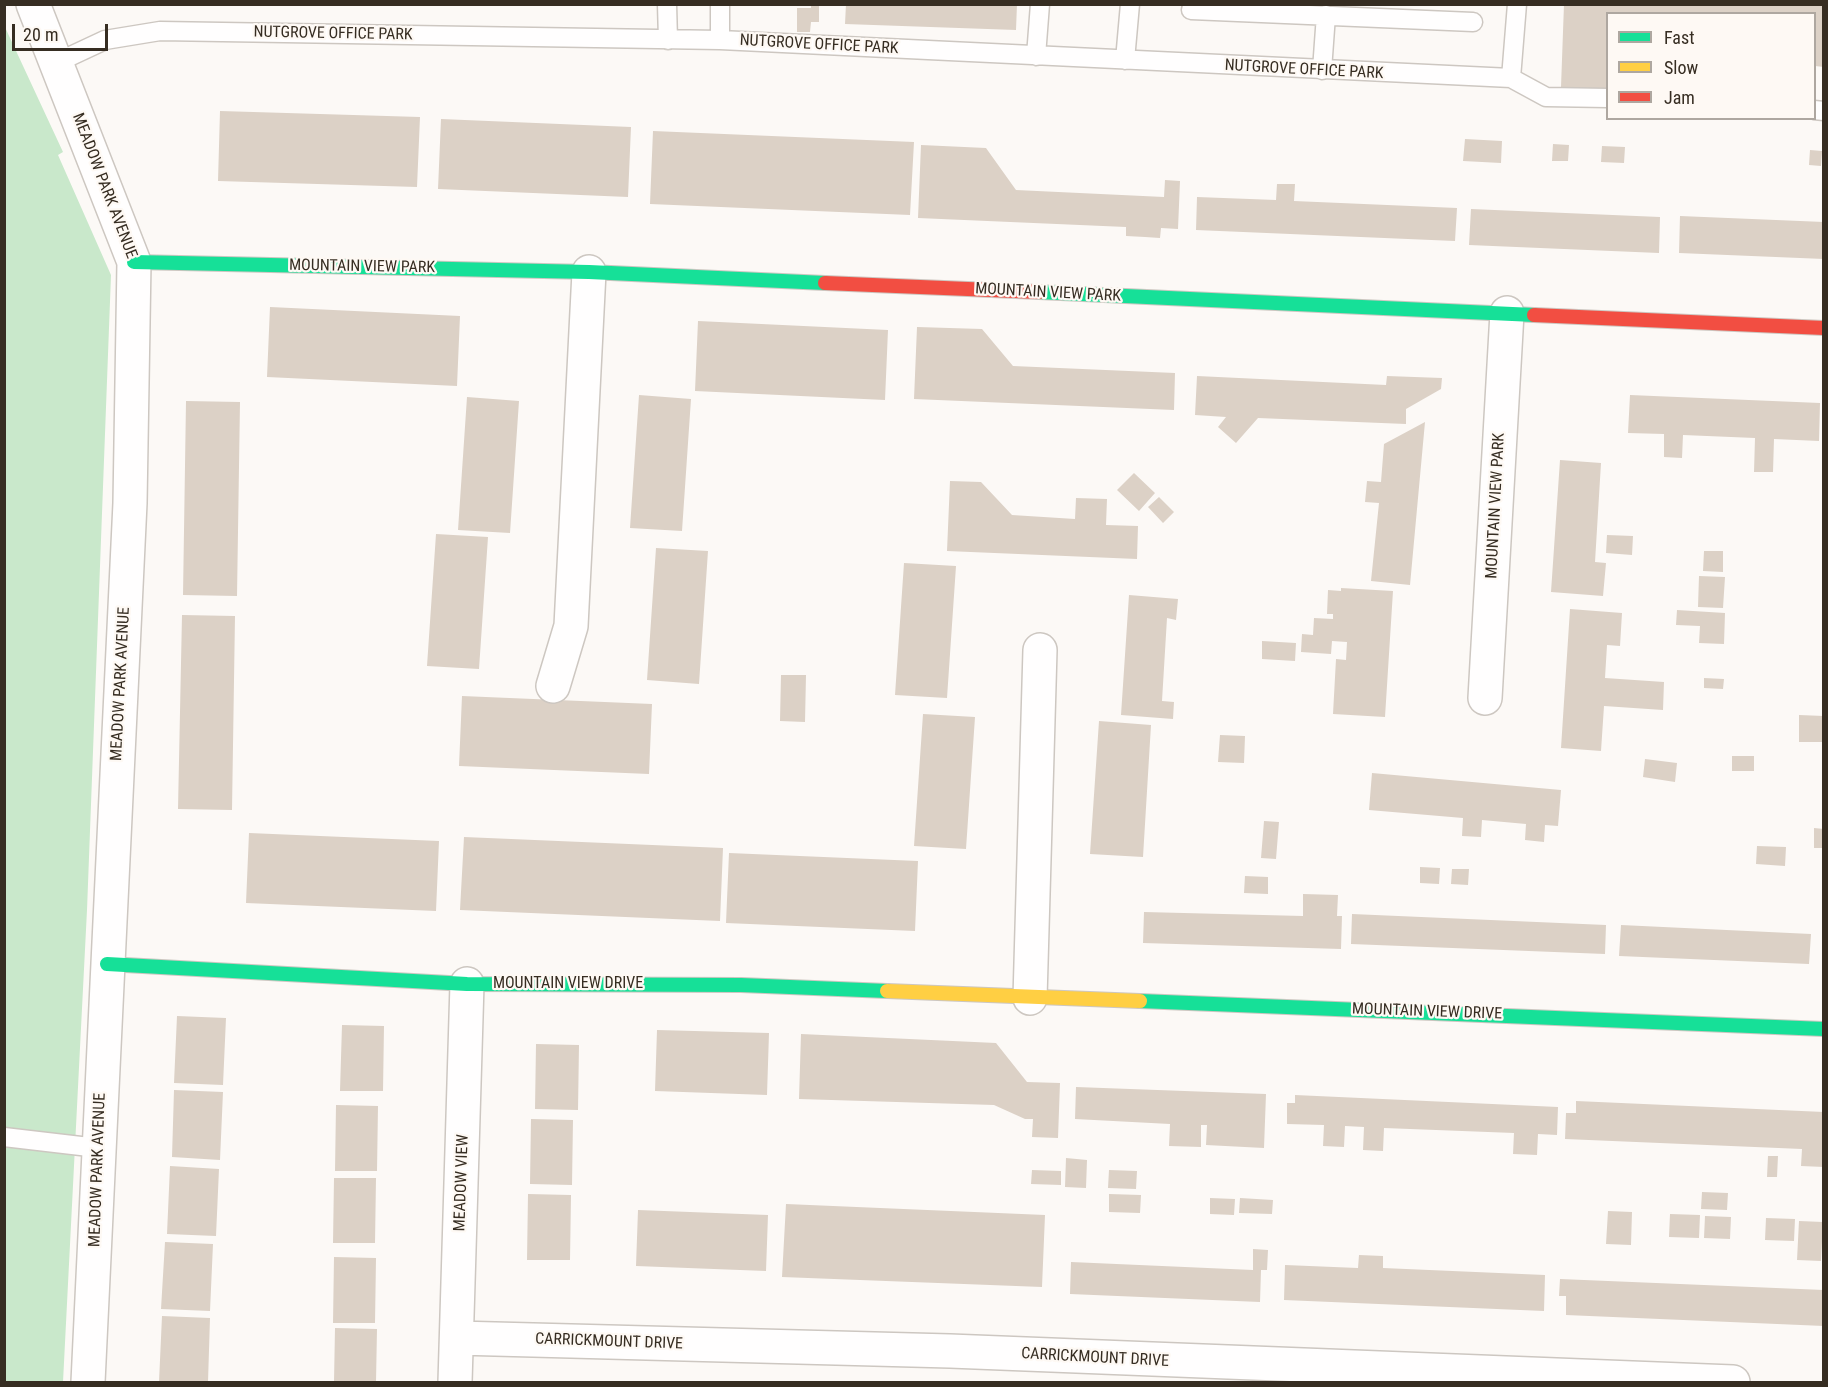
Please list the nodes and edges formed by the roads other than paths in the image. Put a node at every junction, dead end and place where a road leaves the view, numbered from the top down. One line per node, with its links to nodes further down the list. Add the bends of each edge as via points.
1 (667, 4): 10 (lane)
2 (720, 4): 11 (lane)
3 (1040, 4): 12 (lane)
4 (1130, 4): 13 (lane)
5 (1516, 4): 16 (lane)
6 (37, 6): 14 (street, MEADOW PARK AVENUE)
7 (1191, 10): 8 (lane)
8 (1326, 15): 9 (lane); 15 (lane)
9 (1473, 22)
10 (668, 40): 11 (lane, NUTGROVE OFFICE PARK); 14 (lane, NUTGROVE OFFICE PARK, via 160,31 105,40)
11 (720, 40): 12 (lane, NUTGROVE OFFICE PARK)
12 (1036, 56): 13 (lane, NUTGROVE OFFICE PARK)
13 (1125, 60): 15 (lane, NUTGROVE OFFICE PARK)
14 (58, 62): 18 (street, MEADOW PARK AVENUE)
15 (1322, 70): 16 (lane, NUTGROVE OFFICE PARK)
16 (1511, 78): 17 (lane, via 1546,97)
17 (1606, 99)
18 (134, 262): 19 (street, MOUNTAIN VIEW PARK); 25 (street, MEADOW PARK AVENUE, via 130,502)
19 (589, 272): 20 (street, MOUNTAIN VIEW PARK); 23 (street, via 571,626)
20 (1507, 313): 21 (street, MOUNTAIN VIEW PARK); 24 (street, MOUNTAIN VIEW PARK)
21 (1824, 327)
22 (1040, 650): 27 (street)
23 (553, 686)
24 (1485, 698)
25 (107, 964): 26 (street, MOUNTAIN VIEW DRIVE); 30 (street, MEADOW PARK AVENUE)
26 (467, 984): 27 (street, MOUNTAIN VIEW DRIVE, via 741,985); 31 (street, MEADOW VIEW)
27 (1030, 999): 28 (street, MOUNTAIN VIEW DRIVE)
28 (1824, 1029)
29 (4, 1137): 30 (lane)
30 (98, 1148): 32 (street, MEADOW PARK AVENUE)
31 (457, 1338): 33 (street, MEADOW VIEW); 34 (street, CARRICKMOUNT DRIVE, via 950,1351)
32 (88, 1383)
33 (455, 1383)
34 (1733, 1383)

